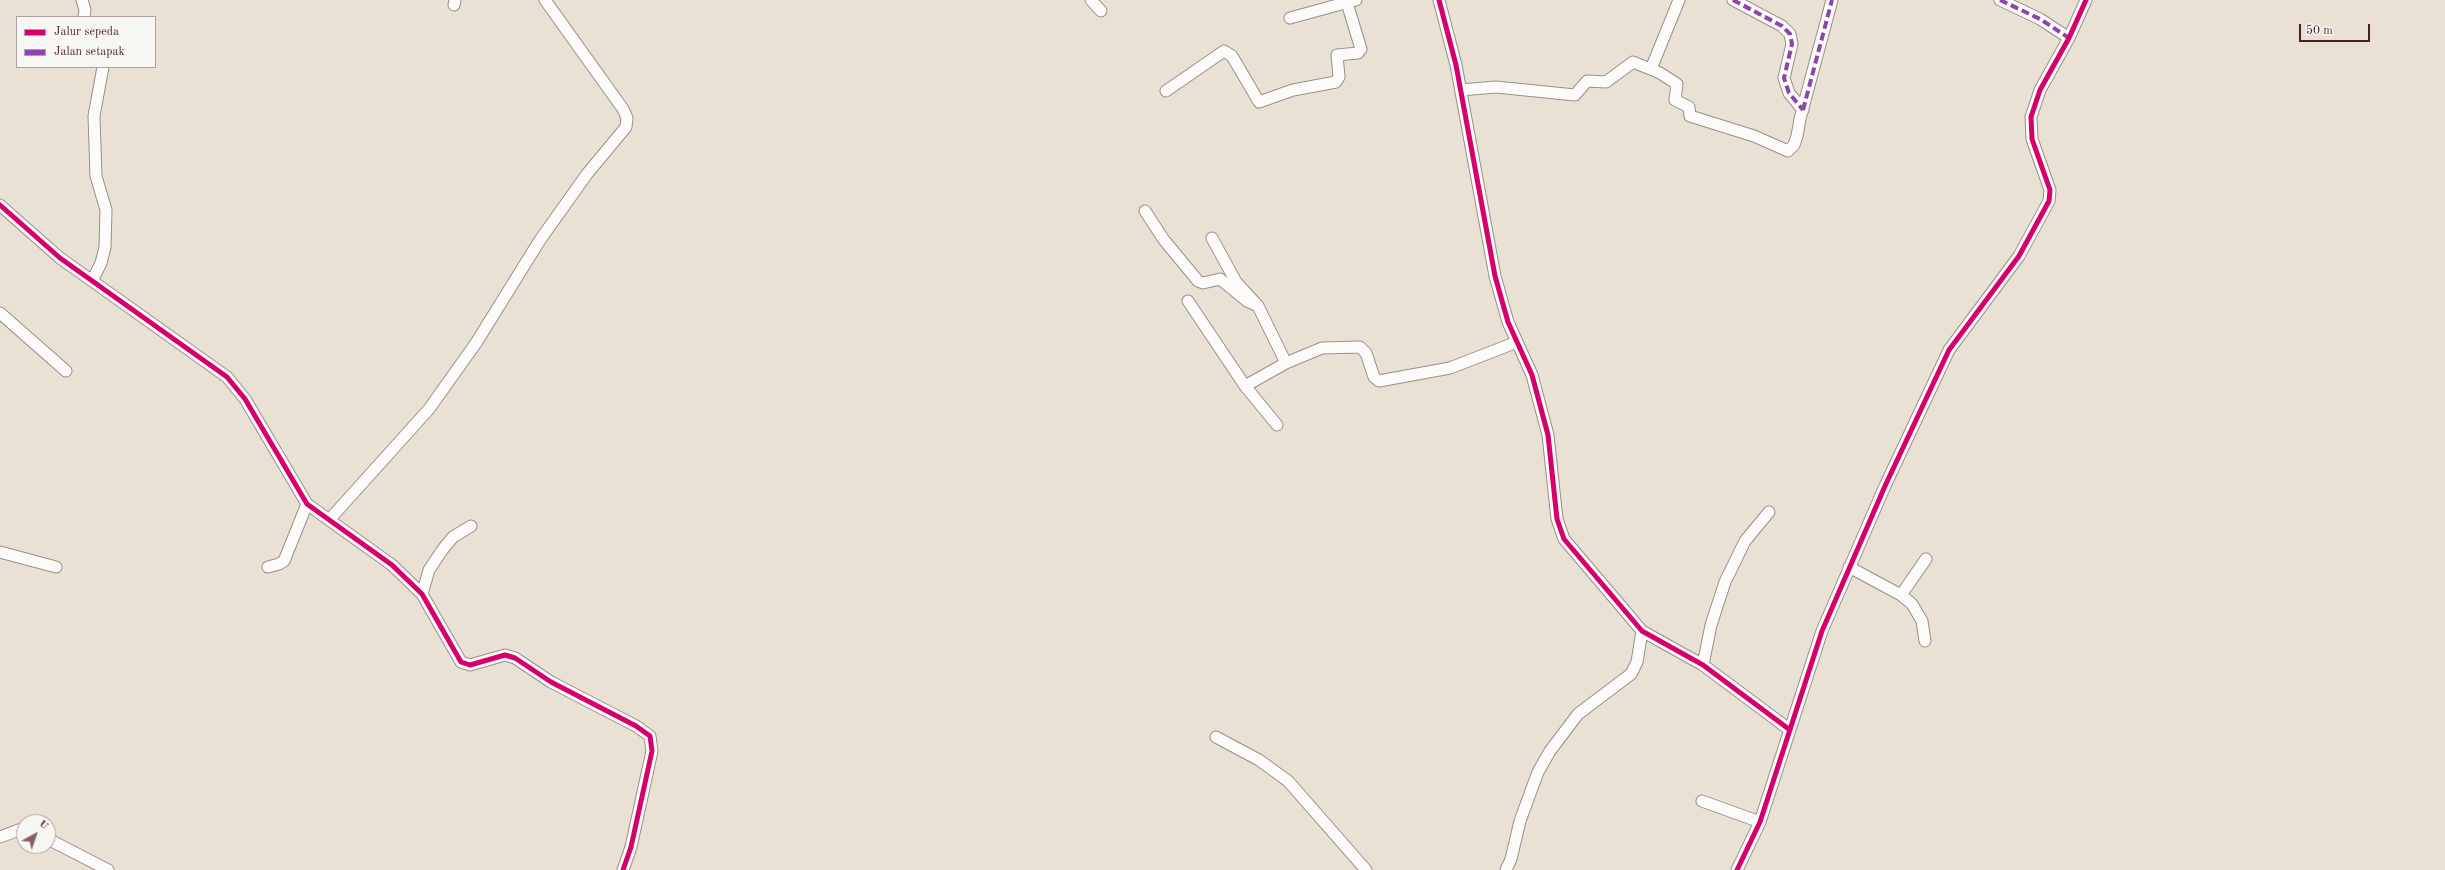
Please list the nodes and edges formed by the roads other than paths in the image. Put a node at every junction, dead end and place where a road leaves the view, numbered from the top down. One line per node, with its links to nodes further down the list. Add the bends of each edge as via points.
1 (82, 0): 12 (street)
2 (545, 0): 34 (street, via 623,109 627,118 626,127 587,174 540,240 476,343 428,410)
3 (1091, 0): 11 (street)
4 (1439, 0): 17 (street)
5 (1679, 0): 16 (street)
6 (1733, 0): 19 (street, via 1782,26 1790,34 1792,44 1784,78 1789,93)
7 (1832, 0): 19 (street)
8 (2000, 0): 14 (street, via 2040,19)
9 (2086, 0): 14 (street)
10 (1352, 1): 13 (street); 18 (street, via 1361,49 1358,53 1337,55 1339,77 1336,82 1293,90 1259,102 1232,56 1224,51)
11 (1102, 11)
12 (84, 16)
13 (1290, 18)
14 (2069, 38): 40 (street, via 2040,90 2031,117 2032,139 2050,190 2050,201 2019,256 1949,350)
15 (103, 68): 23 (street, via 94,116 96,176 106,210 105,248)
16 (1651, 69): 17 (street, via 1632,62 1606,82 1587,81 1575,96 1496,87); 19 (street, via 1677,84 1675,99 1689,107 1689,116 1754,136 1787,151 1796,142)
17 (1461, 90): 27 (street, via 1495,276 1508,322)
18 (1166, 91)
19 (1803, 110)
20 (0, 207): 23 (street, via 60,258)
21 (1145, 211): 25 (street, via 1164,240 1199,282 1220,279 1247,301)
22 (1212, 238): 25 (street, via 1236,282)
23 (92, 281): 32 (street, via 206,359 227,377 245,399)
24 (1188, 301): 30 (street)
25 (1258, 306): 28 (street)
26 (0, 313): 29 (street)
27 (1518, 342): 28 (street, via 1450,368 1379,380 1374,377 1366,353 1358,346 1322,348); 43 (street, via 1538,394 1548,435 1554,501 1560,530 1572,550)
28 (1286, 363): 30 (street)
29 (66, 371)
30 (1245, 386): 31 (street)
31 (1277, 424)
32 (307, 504): 34 (street); 39 (street, via 284,561)
33 (1769, 512): 45 (street, via 1745,541 1725,582 1711,625)
34 (330, 519): 41 (street, via 392,565)
35 (471, 526): 41 (street, via 454,537 443,549 429,570)
36 (0, 552): 38 (street)
37 (1926, 559): 42 (street)
38 (56, 567)
39 (268, 567)
40 (1848, 567): 42 (street); 46 (street, via 1822,631)
41 (422, 594): 54 (street, via 461,662 470,665 505,655 515,658 551,682 636,726 650,736 652,751 631,847)
42 (1901, 595): 44 (street, via 1916,609 1922,621)
43 (1642, 630): 45 (street); 56 (street, via 1637,662 1631,674 1578,714 1550,751 1538,772)
44 (1925, 641)
45 (1703, 665): 46 (street)
46 (1790, 730): 49 (street)
47 (1216, 737): 55 (street, via 1259,760 1288,781)
48 (1702, 800): 49 (street)
49 (1760, 822): 57 (street)
50 (16, 831): 51 (street)
51 (0, 837)
52 (56, 843): 53 (street)
53 (108, 870)
54 (623, 870)
55 (1366, 870)
56 (1506, 870)
57 (1737, 870)

